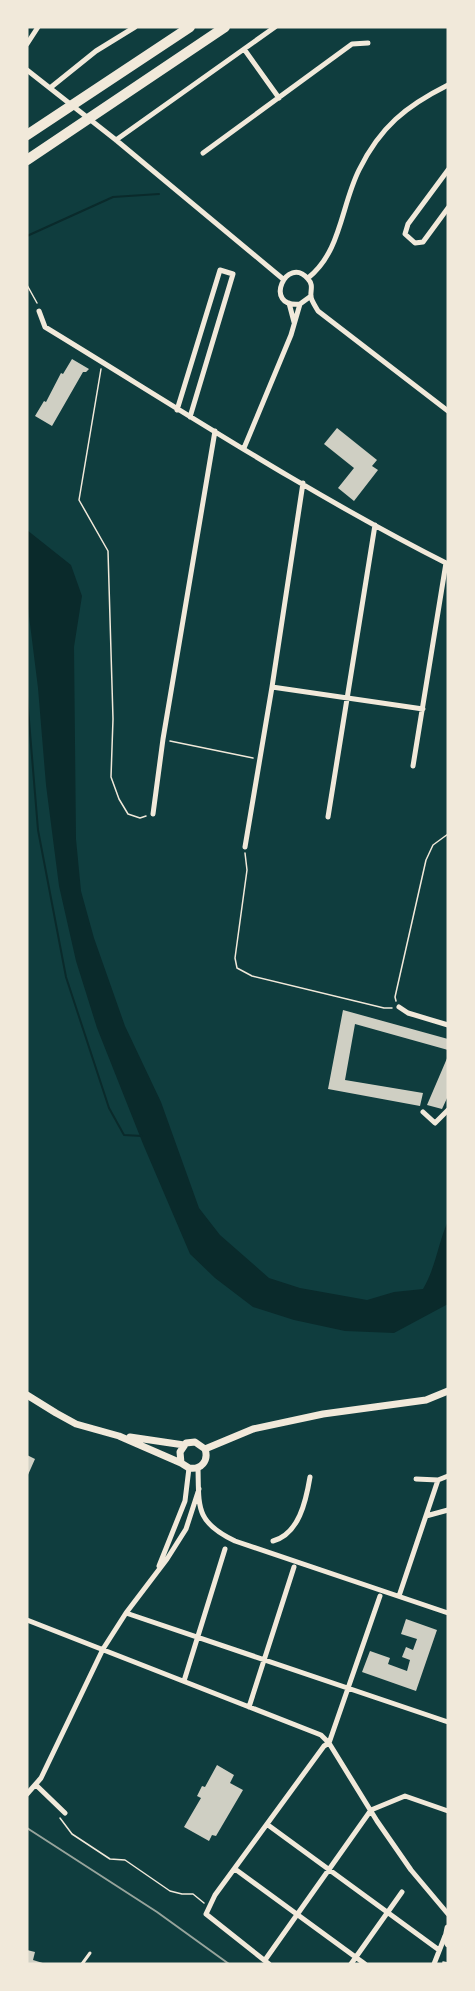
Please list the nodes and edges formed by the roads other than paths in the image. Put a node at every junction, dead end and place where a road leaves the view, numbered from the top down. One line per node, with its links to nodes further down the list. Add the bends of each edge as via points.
1 (38, 27): 7 (street)
2 (135, 27): 11 (street, via 96,51)
3 (190, 27): 13 (highway)
4 (225, 27): 16 (highway)
5 (275, 27): 8 (street)
6 (368, 43): 12 (street, via 352,44)
7 (27, 44)
8 (244, 49): 12 (street); 14 (street)
9 (27, 70): 11 (street)
10 (448, 85): 19 (street, via 402,112 381,136 358,171 327,256)
11 (50, 88): 14 (street)
12 (279, 98): 15 (street)
13 (27, 135)
14 (116, 140): 20 (street)
15 (203, 153)
16 (30, 158)
17 (448, 170): 18 (street, via 408,224 405,234 415,243 423,242)
18 (448, 208)
19 (308, 278): 20 (street, via 295,273); 21 (street)
20 (283, 279): 22 (street, via 280,293)
21 (310, 296): 23 (street); 27 (street, via 318,310)
22 (289, 303): 23 (street); 25 (street)
23 (300, 304): 25 (street)
24 (39, 311): 26 (street, via 45,327)
25 (294, 324): 30 (street)
26 (177, 410): 28 (street); 28 (street, via 220,270 233,274)
27 (448, 411)
28 (190, 417): 29 (street)
29 (215, 431): 30 (street); 38 (street)
30 (244, 448): 31 (street)
31 (303, 483): 32 (street); 34 (street)
32 (375, 525): 33 (street); 35 (street)
33 (447, 563): 36 (street)
34 (272, 687): 35 (street); 40 (street)
35 (347, 699): 36 (street); 39 (street)
36 (423, 709): 37 (street)
37 (412, 766)
38 (153, 814)
39 (328, 817)
40 (244, 847)
41 (399, 1007): 42 (street)
42 (448, 1024)
43 (448, 1110): 44 (street, via 435,1123)
44 (423, 1113)
45 (448, 1391): 49 (street, via 426,1400 323,1414 254,1429)
46 (27, 1395): 47 (street, via 76,1424)
47 (119, 1436): 48 (street); 50 (street)
48 (184, 1445): 49 (street, via 195,1442); 50 (street, via 180,1452)
49 (205, 1449): 52 (street, via 206,1458)
50 (182, 1463): 51 (street)
51 (189, 1468): 52 (street); 63 (street, via 185,1501)
52 (198, 1468): 57 (street)
53 (448, 1476): 56 (street)
54 (310, 1477): 60 (street, via 295,1525 283,1538)
55 (416, 1479): 56 (street)
56 (438, 1480): 59 (street)
57 (199, 1489): 63 (street, via 186,1529); 65 (street, via 201,1515 222,1535)
58 (448, 1510): 59 (street)
59 (426, 1516): 65 (street)
60 (273, 1541)
61 (225, 1549): 69 (street)
62 (294, 1567): 71 (street)
63 (157, 1571): 66 (street)
64 (380, 1596): 73 (street)
65 (399, 1596): 67 (street)
66 (126, 1613): 69 (street); 70 (street)
67 (448, 1613)
68 (27, 1620): 70 (street)
69 (198, 1638): 71 (street); 72 (street)
70 (103, 1649): 72 (street); 77 (street)
71 (265, 1661): 73 (street); 74 (street)
72 (184, 1681): 74 (street)
73 (348, 1689): 75 (street); 76 (street)
74 (249, 1707): 76 (street, via 321,1735)
75 (448, 1722)
76 (329, 1743): 79 (street); 82 (street)
77 (36, 1785): 78 (street); 81 (street)
78 (27, 1794)
79 (370, 1810): 80 (street, via 405,1796); 84 (street); 88 (street, via 411,1870)
80 (448, 1810)
81 (64, 1813)
82 (268, 1825): 83 (street); 84 (street)
83 (235, 1869): 87 (street); 94 (street, via 206,1914)
84 (330, 1869): 86 (street); 87 (street)
85 (402, 1892): 86 (street)
86 (388, 1912): 91 (street); 93 (street)
87 (297, 1914): 93 (street); 94 (street)
88 (448, 1914)
89 (447, 1930): 90 (street); 91 (street)
90 (448, 1944)
91 (439, 1950): 98 (street)
92 (90, 1953): 95 (lane)
93 (356, 1957): 96 (street); 97 (street)
94 (267, 1962)
95 (82, 1964)
96 (351, 1964)
97 (365, 1964)
98 (434, 1964)

